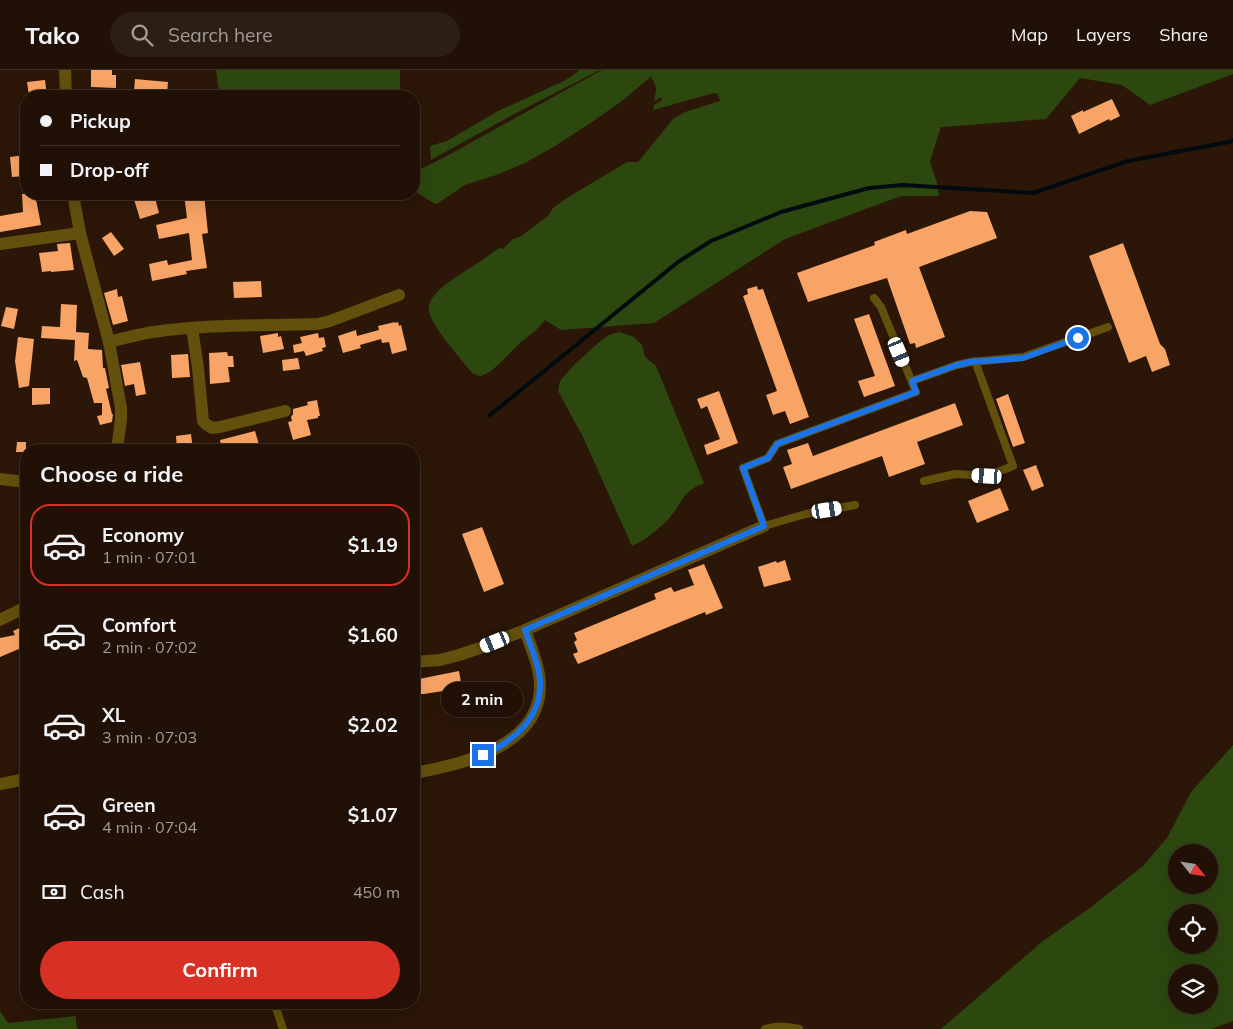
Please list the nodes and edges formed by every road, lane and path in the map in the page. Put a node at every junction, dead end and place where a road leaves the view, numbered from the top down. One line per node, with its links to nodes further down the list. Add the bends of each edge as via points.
1 (65, 70): 2 (street)
2 (66, 90)
3 (74, 200): 4 (street)
4 (80, 233): 5 (street); 10 (street)
5 (0, 244)
6 (399, 295): 8 (street, via 318,324)
7 (874, 298): 12 (lane, via 881,307)
8 (192, 328): 10 (street, via 151,332); 13 (street, via 202,416 206,424 216,428)
9 (1108, 328): 11 (lane, via 1023,358)
10 (109, 342): 14 (street, via 121,414)
11 (975, 361): 12 (lane); 17 (lane, via 1013,466 987,476 955,474)
12 (912, 381): 19 (lane, via 916,392 777,444 768,458 743,468)
13 (285, 411)
14 (118, 444)
15 (0, 479): 16 (street)
16 (20, 481)
17 (924, 481)
18 (855, 505): 19 (lane)
19 (764, 526): 22 (street)
20 (20, 610): 21 (street)
21 (0, 620)
22 (525, 630): 23 (street, via 459,656); 24 (street, via 540,688 529,721 507,742 483,755)
23 (420, 662)
24 (420, 771)
25 (20, 780): 26 (street)
26 (0, 784)
27 (276, 1009): 28 (lane)
28 (283, 1029)
29 (765, 1029): 30 (lane, via 781,1026)
30 (799, 1029)

